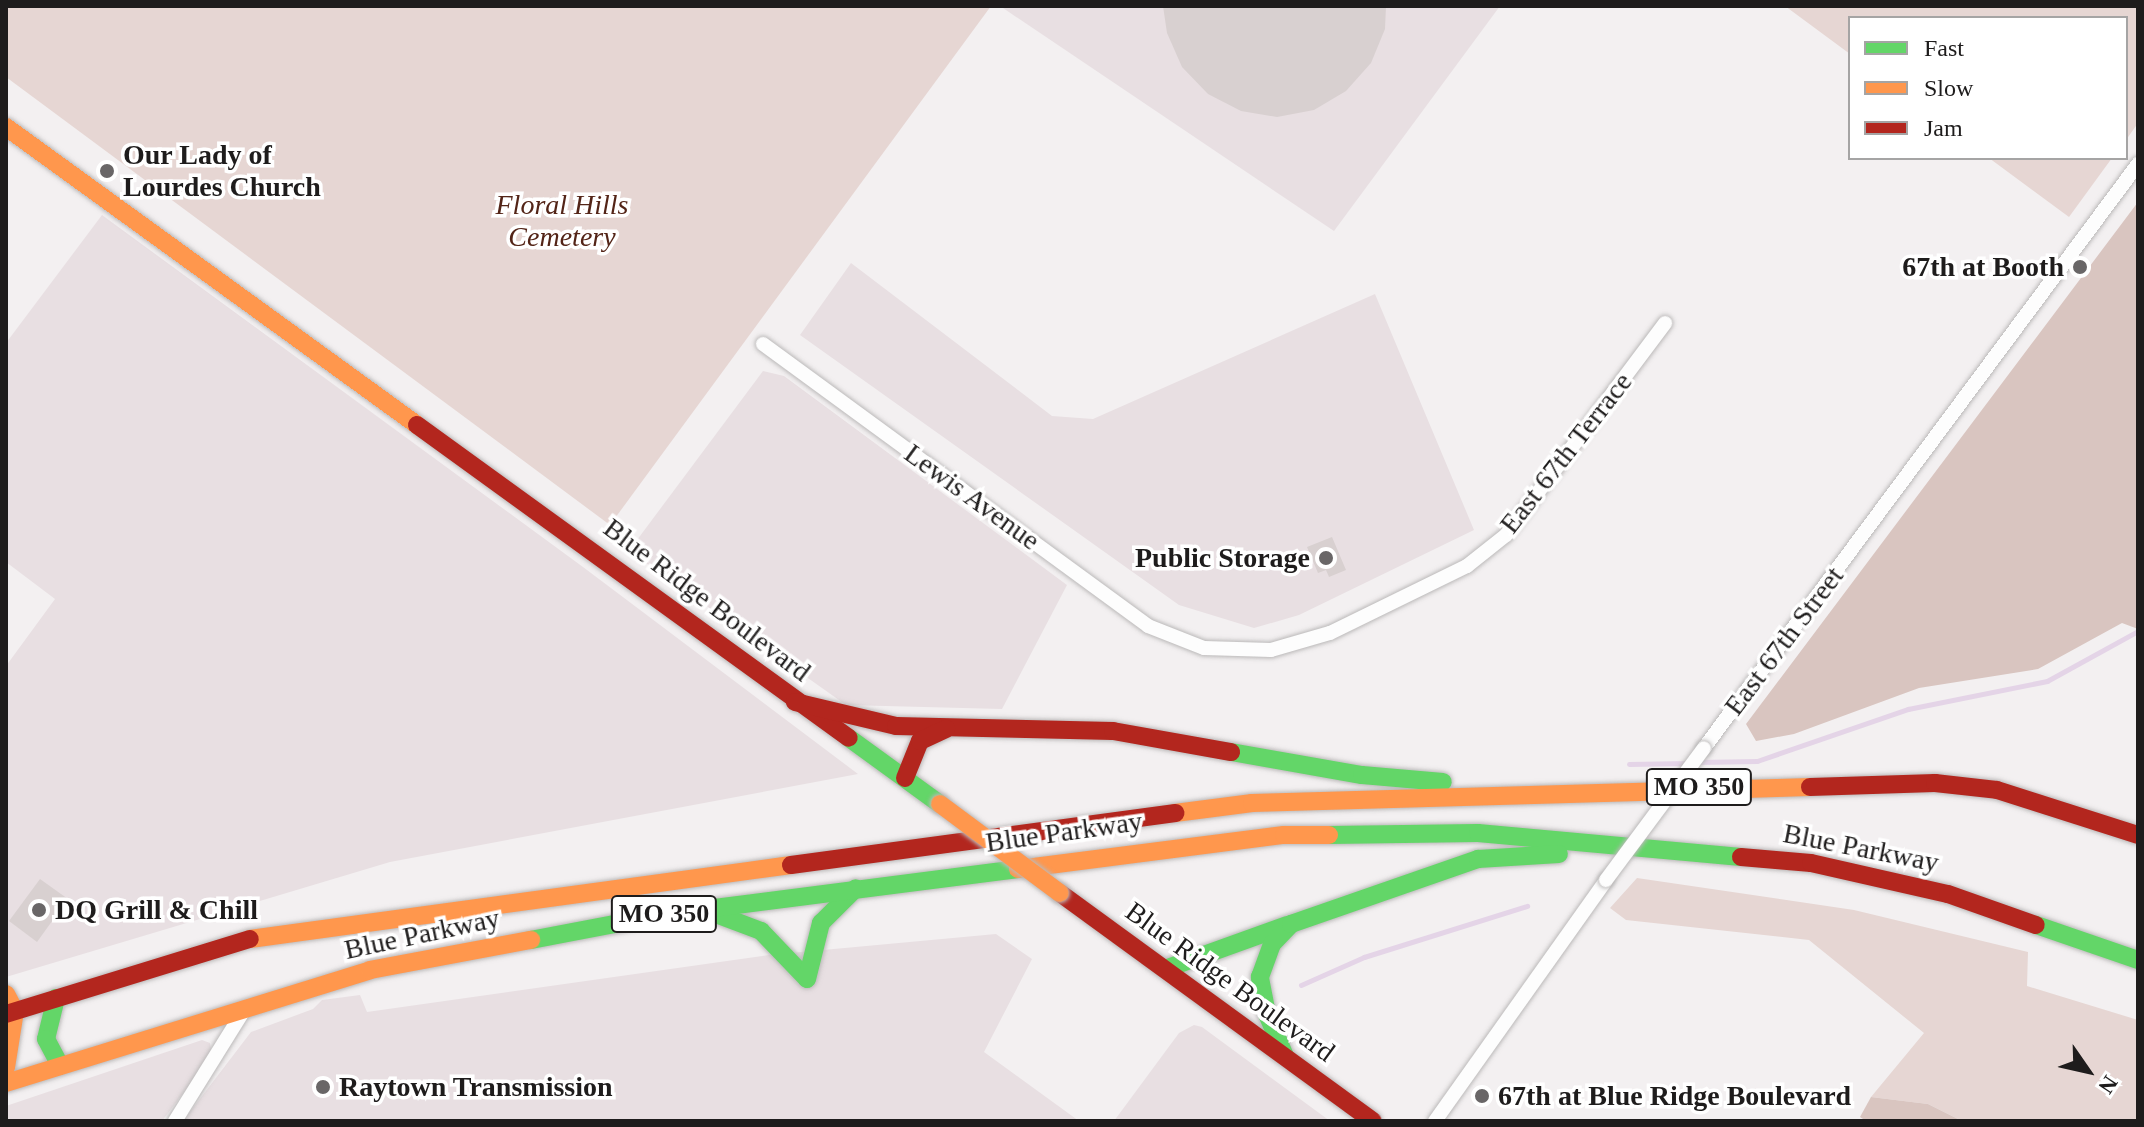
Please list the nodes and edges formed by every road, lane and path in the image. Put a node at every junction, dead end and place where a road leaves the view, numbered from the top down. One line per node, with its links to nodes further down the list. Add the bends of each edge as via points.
1 (6, 127): 6 (main road, Blue Ridge Boulevard, via 607,559)
2 (2138, 164): 27 (street, East 67th Street, bridge, via 1606,880)
3 (1665, 323): 5 (street, East 67th Terrace, via 1506,535 1467,566 1330,633 1271,650)
4 (763, 344): 5 (street, Lewis Avenue, via 1148,626)
5 (1186, 643)
6 (795, 702): 7 (main road, via 875,723); 8 (main road, Blue Ridge Boulevard)
7 (960, 727): 8 (main road, via 920,741); 9 (main road, via 1113,731 1362,775)
8 (905, 778): 16 (main road, Blue Ridge Boulevard, bridge)
9 (1573, 790): 10 (main road, Blue Parkway / MO 350, via 1935,783 2050,803); 18 (main road, Blue Parkway / MO 350, via 1252,803 580,891 262,935)
10 (2138, 835)
11 (1879, 877): 12 (main road, Blue Parkway / MO 350, via 1723,854 1478,833 1386,833 1195,844); 14 (main road, via 1809,876 1590,854 1527,854 1430,872); 15 (main road, Blue Parkway / MO 350, via 2022,917)
12 (856, 888): 13 (main road, Blue Parkway / MO 350); 13 (main road, via 821,923 807,979 761,931)
13 (702, 909): 19 (main road, Blue Parkway / MO 350, via 370,970)
14 (1291, 924): 16 (main road); 21 (main road, via 1272,944 1260,977 1267,1014)
15 (2138, 960)
16 (1165, 969): 21 (main road, Blue Ridge Boulevard)
17 (6, 994): 20 (main road)
18 (56, 998): 20 (main road, Blue Parkway / MO 350); 22 (main road, via 46,1039)
19 (244, 1009): 22 (main road, Blue Parkway / MO 350); 25 (street)
20 (10, 1012): 23 (main road, via 14,1046)
21 (1285, 1056): 26 (main road, Blue Ridge Boulevard)
22 (60, 1065): 24 (main road, Blue Parkway / MO 350)
23 (6, 1067)
24 (6, 1083)
25 (175, 1121)
26 (1373, 1121)
27 (1435, 1121)

